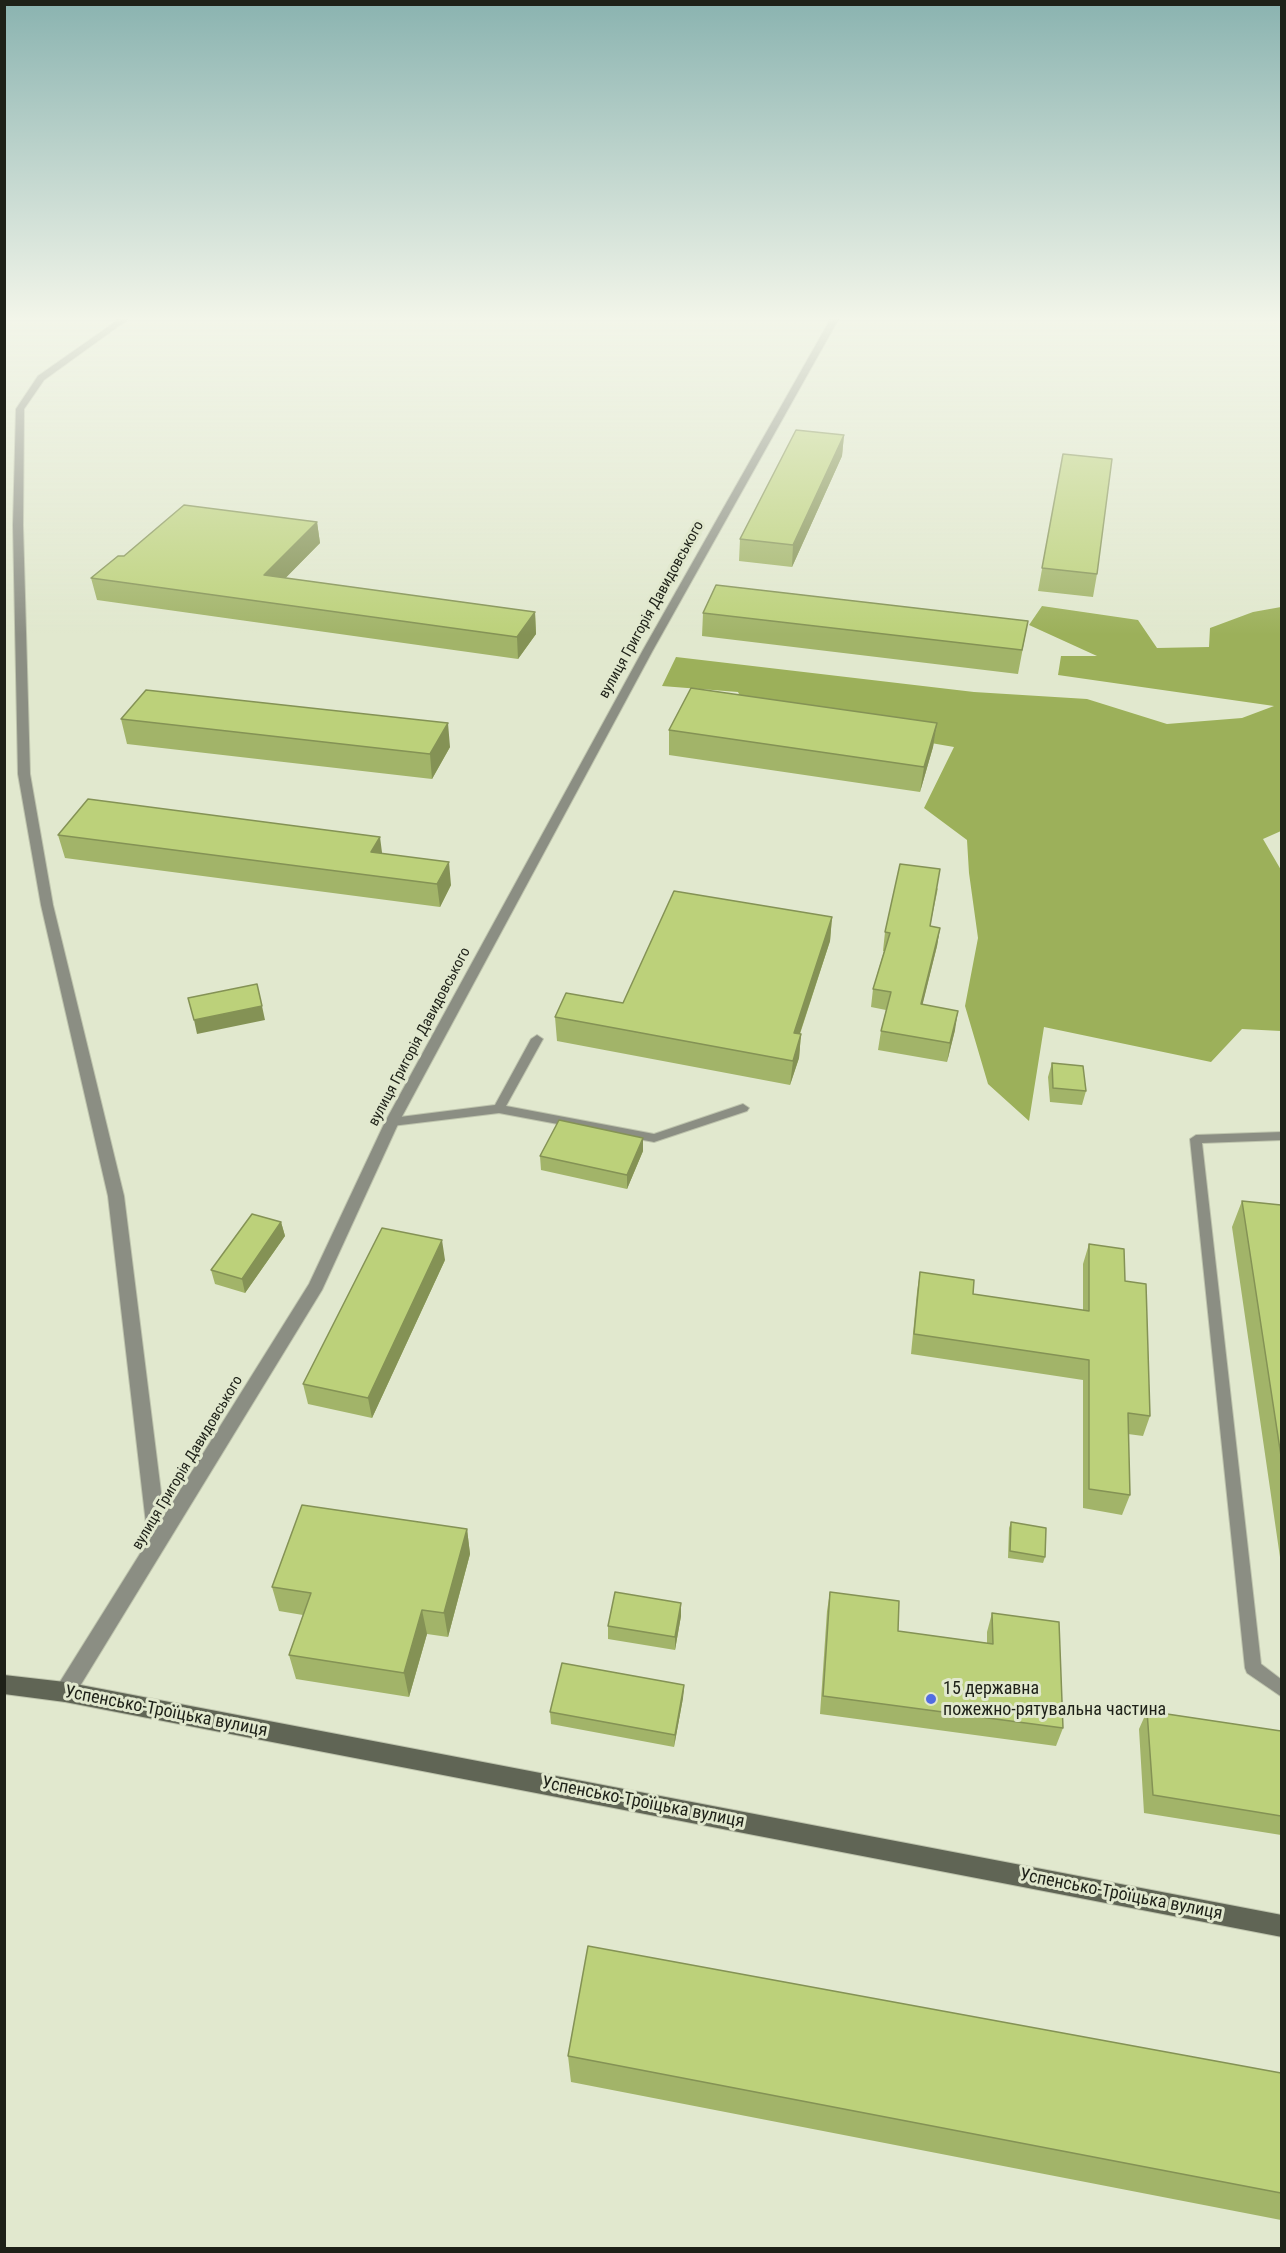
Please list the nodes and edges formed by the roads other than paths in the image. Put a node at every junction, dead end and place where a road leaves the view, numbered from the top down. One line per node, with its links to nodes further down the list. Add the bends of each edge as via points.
1 (20, 425): 8 (street, via 24,774 47,905 116,1196)
2 (776, 425): 6 (street, вулиця Григорія Давидовського, via 648,650)
3 (537, 1039): 5 (lane)
4 (743, 1108): 5 (lane, via 654,1138)
5 (499, 1109): 6 (lane)
6 (392, 1122): 8 (street, вулиця Григорія Давидовського, via 316,1286)
7 (1281, 1136): 10 (lane, via 1196,1139 1252,1668)
8 (158, 1545): 11 (street, вулиця Григорія Давидовського)
9 (4, 1684): 11 (main road, Успенсько-Троїцька вулиця)
10 (1281, 1690)
11 (65, 1692): 12 (main road, Успенсько-Троїцька вулиця)
12 (1281, 1926)

